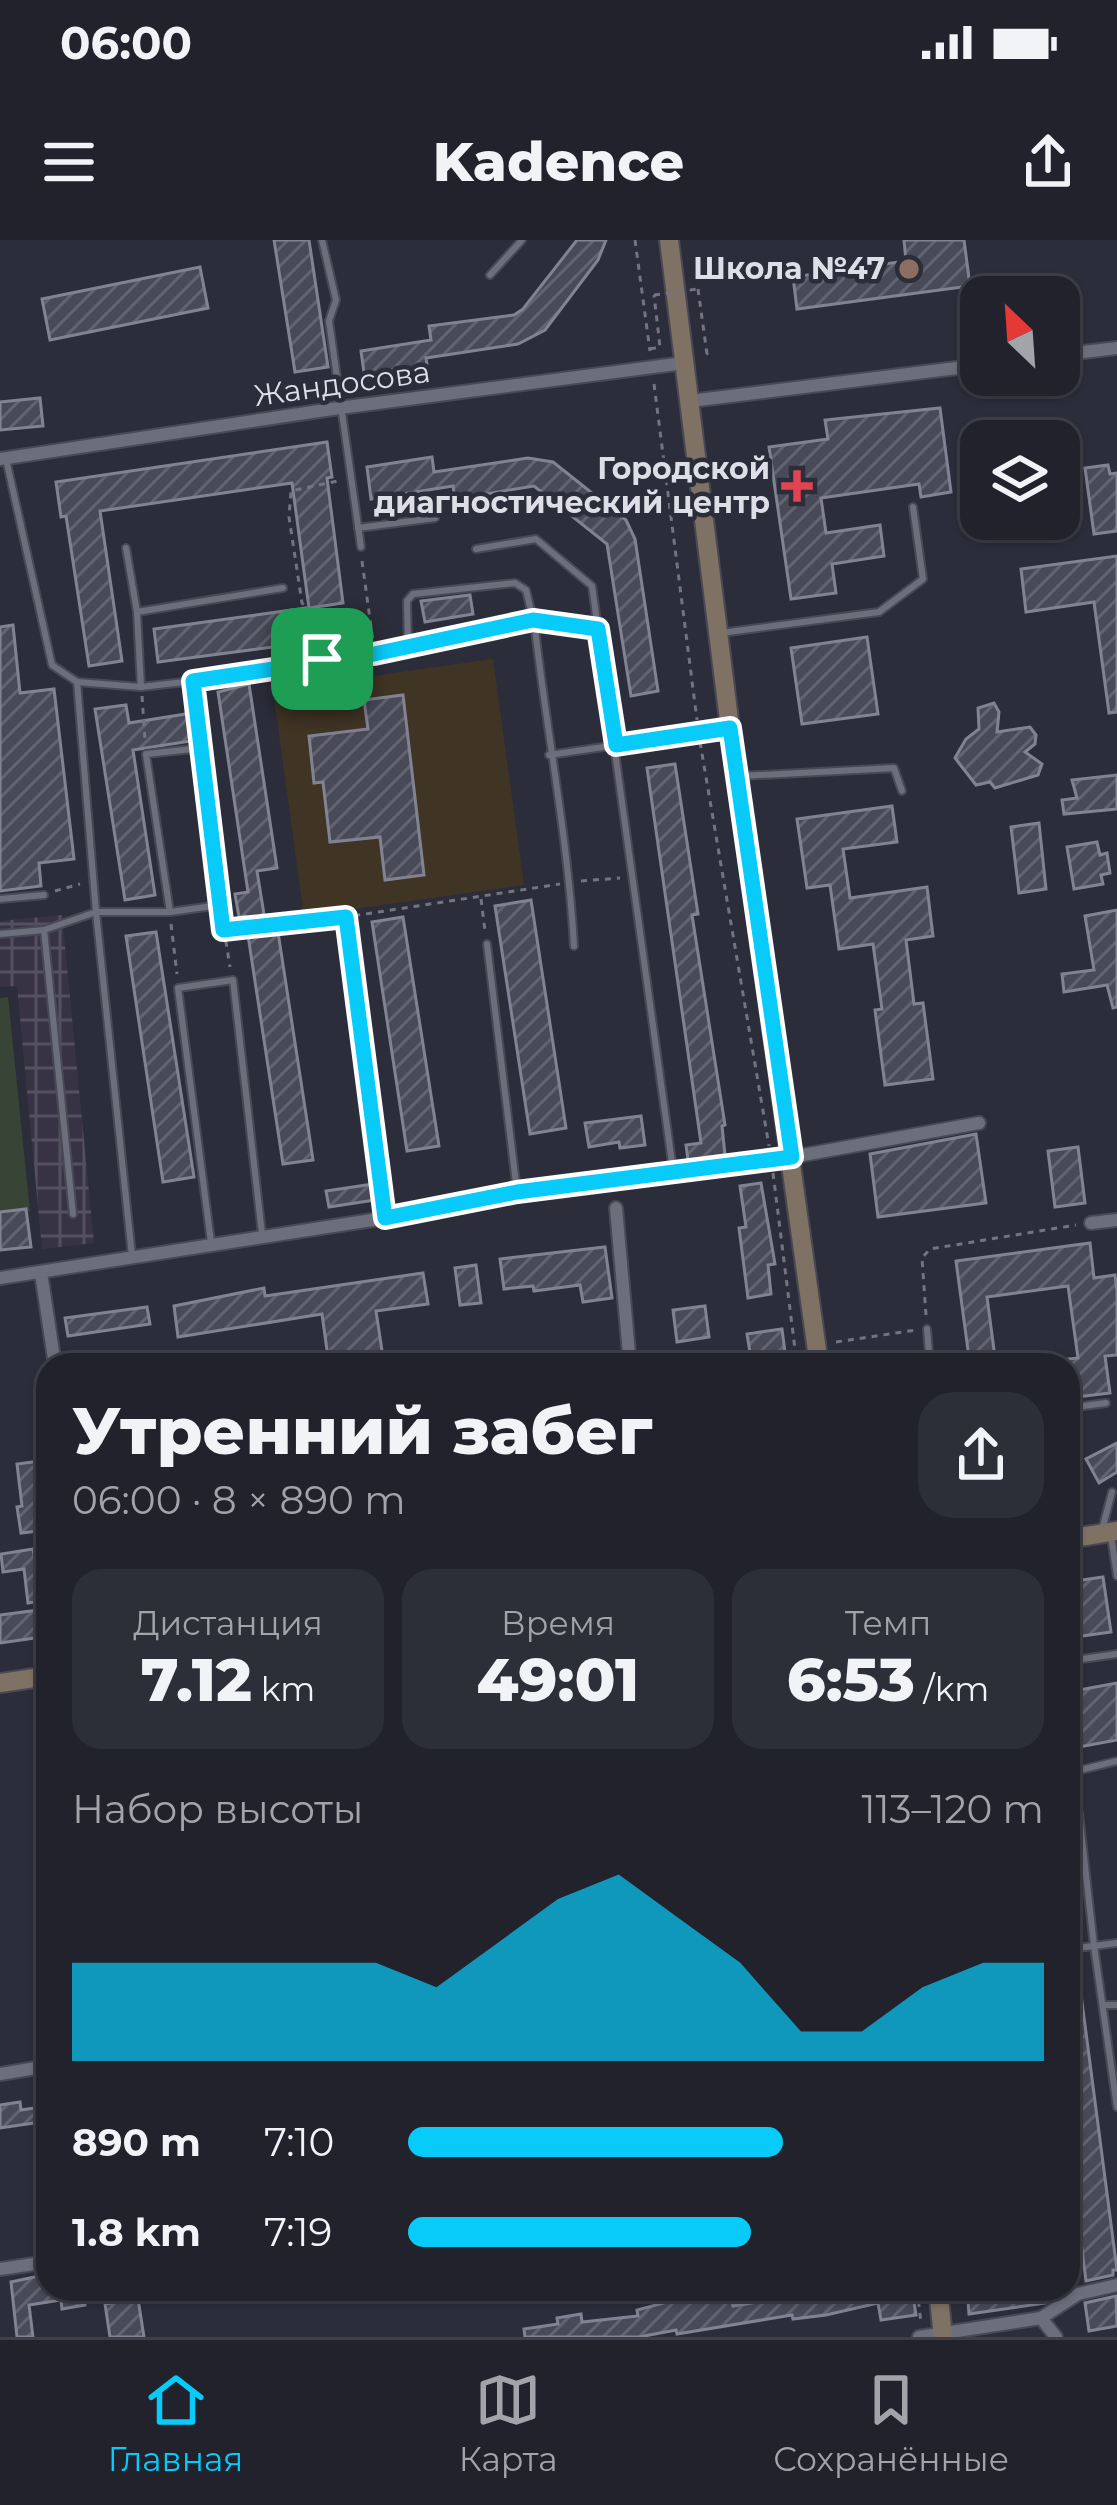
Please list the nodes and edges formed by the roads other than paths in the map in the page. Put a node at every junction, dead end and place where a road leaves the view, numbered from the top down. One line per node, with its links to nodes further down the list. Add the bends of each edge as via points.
1 (322, 240): 10 (lane, via 336,300 329,321)
2 (522, 240): 4 (lane)
3 (669, 240): 7 (main road)
4 (490, 275)
5 (1117, 347): 6 (street)
6 (1080, 352)
7 (684, 364): 9 (main road); 10 (street, Жандосова)
8 (960, 367): 9 (street)
9 (690, 401): 23 (main road)
10 (339, 408): 11 (street, Жандосова); 16 (lane)
11 (3, 459): 12 (lane)
12 (11, 480): 13 (lane); 25 (lane, via 52,664)
13 (0, 483)
14 (913, 507): 23 (lane, via 923,579 879,612)
15 (434, 518): 16 (lane)
16 (358, 528): 17 (lane)
17 (361, 547)
18 (126, 548): 21 (lane)
19 (476, 549): 28 (lane, via 536,539 592,586)
20 (283, 588): 21 (lane)
21 (137, 612): 26 (lane)
22 (533, 620): 24 (lane); 24 (lane, via 526,590 515,583 413,594); 29 (lane)
23 (718, 633): 27 (main road)
24 (408, 646): 26 (lane)
25 (76, 682): 26 (lane); 34 (lane)
26 (141, 687)
27 (730, 728): 28 (lane); 30 (main road)
28 (616, 745): 29 (lane); 43 (lane)
29 (549, 755): 39 (lane)
30 (737, 777): 31 (lane, via 894,768); 42 (main road)
31 (902, 791)
32 (44, 895): 33 (lane)
33 (0, 899)
34 (96, 912): 35 (lane); 36 (lane); 52 (lane)
35 (170, 912): 35 (lane, via 146,754 202,748 220,905)
36 (44, 930): 37 (lane); 46 (lane)
37 (0, 934)
38 (487, 944): 44 (lane)
39 (574, 946)
40 (356, 999): 47 (lane)
41 (979, 1123): 42 (street)
42 (782, 1158): 43 (street); 58 (main road)
43 (674, 1173): 44 (street)
44 (517, 1192): 47 (street)
45 (616, 1208): 57 (street)
46 (74, 1214)
47 (385, 1218): 50 (street)
48 (1117, 1220): 49 (street)
49 (1091, 1223)
50 (262, 1235): 51 (street); 51 (lane, via 233,980 178,988)
51 (211, 1242): 52 (street)
52 (132, 1256): 53 (street)
53 (41, 1273): 54 (street); 56 (street)
54 (0, 1278)
55 (927, 1329): 59 (lane)
56 (53, 1353)
57 (629, 1353)
58 (817, 1353)
59 (929, 1353)
60 (1106, 1403): 61 (lane)
61 (1080, 1406)
62 (1112, 1492): 63 (lane)
63 (1109, 1532): 64 (lane)
64 (1117, 1576)
65 (1117, 1654): 66 (lane)
66 (1080, 1659)
67 (36, 1678): 68 (main road)
68 (0, 1683)
69 (1117, 1761): 70 (lane)
70 (1080, 1770)
71 (1080, 1822): 73 (lane)
72 (1117, 1943): 73 (lane)
73 (1094, 1946): 74 (lane); 75 (lane)
74 (1080, 1948)
75 (1102, 2005): 76 (lane); 79 (lane)
76 (1117, 2005)
77 (36, 2068): 78 (street)
78 (0, 2074)
79 (1117, 2107)
80 (36, 2264): 81 (street)
81 (0, 2269)
82 (1117, 2284): 83 (street)
83 (1080, 2293)
84 (936, 2301): 87 (main road)
85 (1067, 2301): 86 (street)
86 (1041, 2318): 87 (street); 88 (street)
87 (932, 2336)
88 (1056, 2337)

